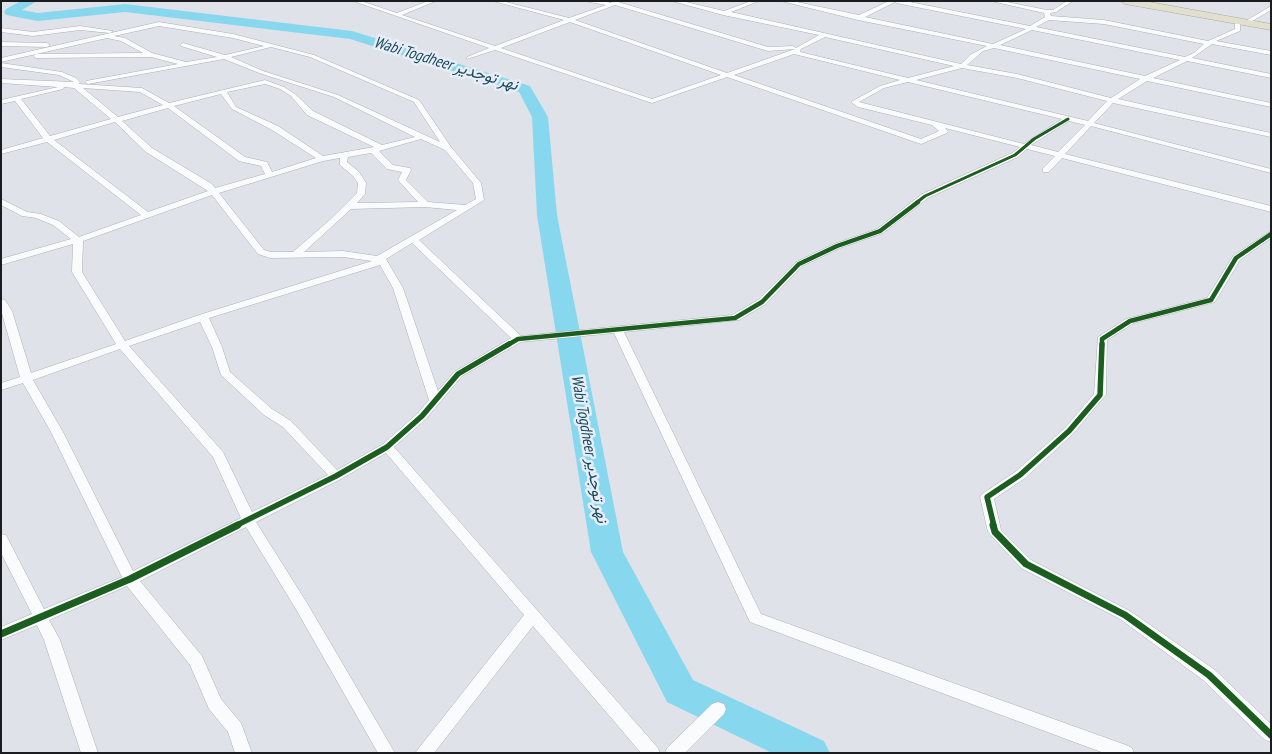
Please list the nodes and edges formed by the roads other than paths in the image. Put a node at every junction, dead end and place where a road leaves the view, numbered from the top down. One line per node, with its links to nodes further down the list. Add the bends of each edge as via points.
1 (356, 1): 16 (street)
2 (434, 1): 16 (street)
3 (495, 1): 20 (street)
4 (586, 1): 12 (street)
5 (674, 1): 15 (street)
6 (757, 1): 15 (street)
7 (783, 1): 18 (street)
8 (895, 1): 18 (street); 23 (street)
9 (993, 1): 17 (street)
10 (1071, 1): 14 (street)
11 (1125, 1): 21 (highway)
12 (617, 2): 20 (street); 34 (street, via 768,49)
13 (1271, 8): 21 (street)
14 (1054, 11): 17 (street); 19 (street)
15 (723, 13): 26 (street)
16 (396, 15): 33 (street)
17 (1047, 15): 19 (street); 23 (street)
18 (858, 18): 32 (street)
19 (1081, 19): 27 (street)
20 (570, 20): 33 (street); 45 (street)
21 (1242, 22): 22 (highway); 27 (street, via 1238,30)
22 (1271, 27)
23 (1031, 28): 32 (street); 40 (street)
24 (1, 30): 25 (street, via 33,34 80,28)
25 (106, 34): 30 (street, via 159,24); 31 (street); 36 (street, via 123,39)
26 (824, 35): 34 (street); 44 (street)
27 (1210, 42): 35 (street); 40 (street)
28 (1, 44): 31 (street)
29 (183, 45): 38 (street)
30 (270, 45): 38 (street); 65 (street, via 312,56 417,101)
31 (59, 46): 37 (street)
32 (994, 46): 44 (street, via 976,53); 47 (street)
33 (496, 48): 39 (street); 45 (street, via 652,101)
34 (798, 49): 45 (street); 49 (street, via 796,53)
35 (1271, 53)
36 (151, 55): 37 (street); 43 (street)
37 (20, 56): 41 (street)
38 (225, 57): 43 (street); 62 (street, via 336,96)
39 (469, 58)
40 (1184, 59): 46 (street); 47 (street)
41 (1, 60)
42 (1, 64): 50 (street, via 60,73 74,79)
43 (185, 64): 50 (street)
44 (962, 66): 49 (street); 53 (street)
45 (727, 75): 55 (street, via 921,142 944,131 934,123)
46 (1271, 76)
47 (1145, 79): 53 (street); 56 (street)
48 (1, 81): 50 (street)
49 (905, 81): 55 (street, via 882,87); 58 (street)
50 (75, 85): 52 (street); 57 (street, via 142,90); 59 (street)
51 (223, 92): 57 (street); 66 (street, via 254,84 274,84 293,95 310,113); 70 (street, via 234,108 275,128)
52 (16, 98): 54 (street); 63 (street)
53 (1112, 100): 60 (street); 61 (street)
54 (1, 102)
55 (854, 102): 64 (street)
56 (1271, 105)
57 (170, 106): 59 (street); 73 (street, via 242,159 264,164)
58 (1068, 119): 60 (street); 64 (street)
59 (117, 120): 63 (street); 74 (street, via 149,150 208,186)
60 (1090, 124): 68 (street); 72 (street)
61 (1271, 135)
62 (422, 137): 65 (street); 66 (street)
63 (48, 139): 67 (street); 80 (street)
64 (1026, 146): 68 (street); 89 (street, via 995,165 925,196 880,231 799,264 762,302 735,318)
65 (448, 148): 78 (street, via 477,183 480,200)
66 (377, 149): 69 (street); 76 (street, via 390,167 407,170 402,180)
67 (1, 152)
68 (1061, 155): 71 (street); 79 (street)
69 (344, 156): 70 (street); 77 (street, via 342,163 362,183 360,194)
70 (322, 159): 73 (street)
71 (1046, 170)
72 (1271, 171)
73 (269, 174): 74 (street)
74 (212, 192): 80 (street); 84 (street, via 261,252)
75 (1, 201): 83 (street, via 25,214 56,223)
76 (425, 204): 77 (street); 78 (street)
77 (349, 206): 84 (street)
78 (466, 208): 82 (street)
79 (1271, 209)
80 (148, 216): 83 (street)
81 (1271, 234): 104 (street, via 1236,258 1211,300 1130,321 1102,339 1100,395 1070,431 1020,475 987,497 995,532 1026,564 1125,615 1209,675)
82 (413, 239): 85 (street); 90 (street)
83 (78, 240): 86 (street); 91 (street, via 77,272)
84 (296, 254): 85 (street, via 343,254)
85 (381, 260): 88 (street); 94 (street, via 387,264 398,288)
86 (1, 262)
87 (1, 302): 92 (street, via 7,310)
88 (203, 317): 91 (street); 96 (street, via 218,347 225,373 268,412 287,424)
89 (617, 329): 90 (street); 111 (street, via 755,618)
90 (518, 339): 94 (street, via 458,374)
91 (122, 344): 92 (street); 97 (street, via 219,455)
92 (27, 380): 93 (street); 99 (street)
93 (1, 388)
94 (435, 400): 95 (street)
95 (387, 447): 96 (street); 100 (street)
96 (336, 476): 97 (street)
97 (248, 519): 99 (street); 107 (street)
98 (1, 539): 101 (street)
99 (130, 579): 101 (street); 106 (street, via 196,661 216,704 235,728)
100 (533, 615): 108 (street); 109 (street)
101 (40, 616): 102 (street); 105 (street, via 52,640)
102 (1, 634)
103 (718, 710): 110 (street)
104 (1271, 735)
105 (90, 753)
106 (244, 753)
107 (387, 753)
108 (423, 753)
109 (652, 753)
110 (673, 753)
111 (1126, 753)

